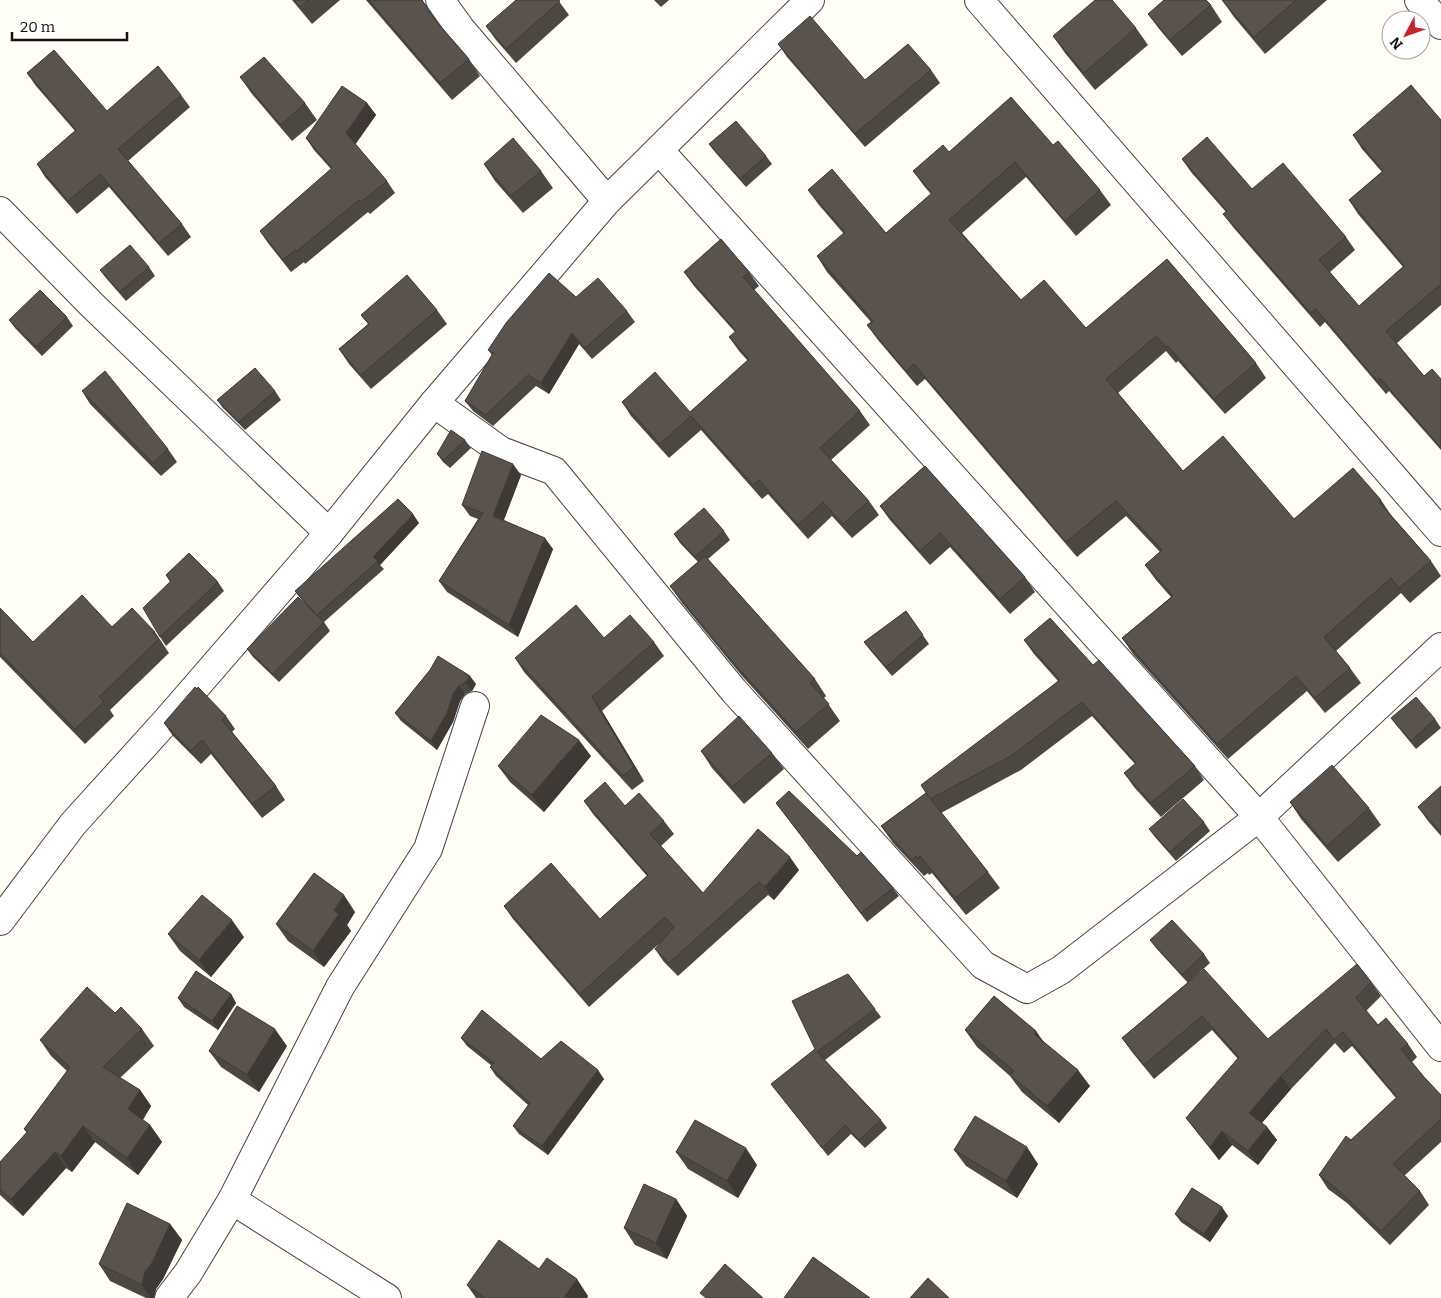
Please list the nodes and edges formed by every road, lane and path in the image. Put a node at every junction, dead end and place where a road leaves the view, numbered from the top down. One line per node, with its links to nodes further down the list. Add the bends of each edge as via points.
1 (440, 0): 7 (street, via 460,28)
2 (810, 0): 6 (street)
3 (979, 0): 10 (street)
4 (1419, 0): 5 (street)
5 (1441, 25)
6 (660, 150): 7 (street); 14 (street)
7 (607, 201): 9 (street)
8 (0, 211): 11 (street, via 92,305)
9 (434, 403): 11 (street); 14 (street, via 501,451 554,471 734,691 983,965 1027,989 1061,970)
10 (1441, 532)
11 (328, 533): 15 (street, via 73,824)
12 (1441, 647): 14 (street)
13 (475, 706): 17 (street, via 428,849 340,987)
14 (1259, 818): 16 (street)
15 (0, 921)
16 (1441, 1047)
17 (232, 1200): 18 (street, via 188,1273); 19 (street)
18 (168, 1298)
19 (386, 1298)

